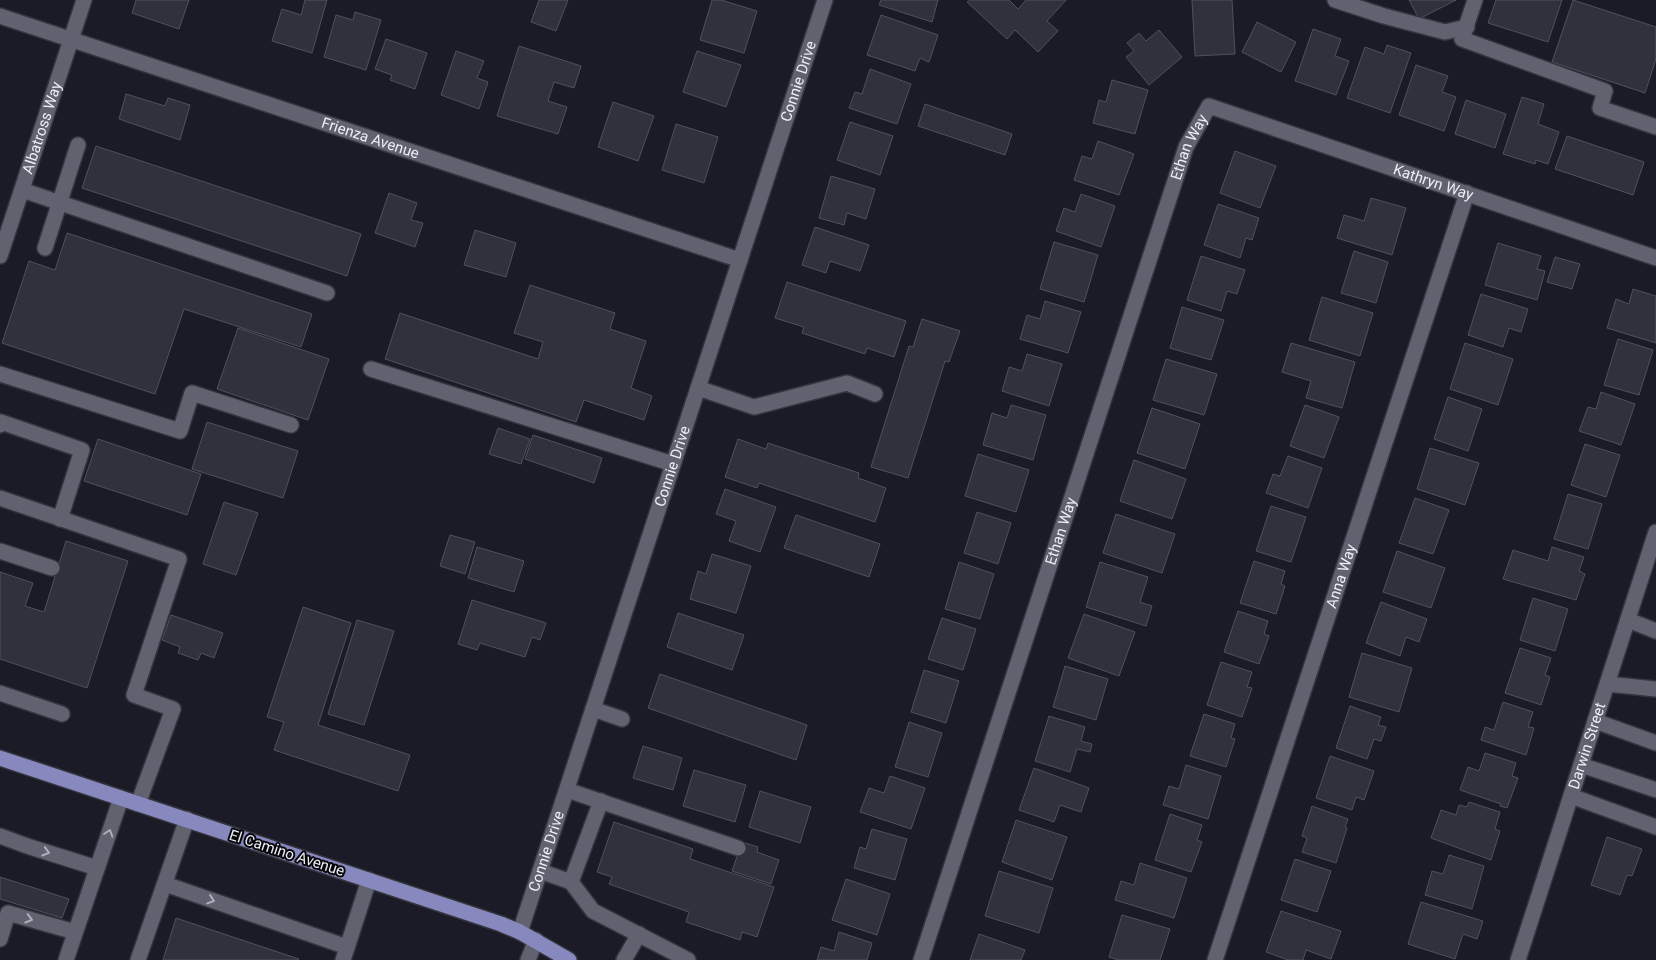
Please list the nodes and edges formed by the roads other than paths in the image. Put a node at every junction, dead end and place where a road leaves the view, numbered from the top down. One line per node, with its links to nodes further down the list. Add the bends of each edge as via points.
1 (84, 0): 7 (street, Albatross Way)
2 (825, 0): 17 (street, Connie Drive)
3 (1335, 0): 6 (street, via 1445,32)
4 (1475, 0): 6 (street)
5 (0, 16): 7 (street, Frienza Avenue)
6 (1467, 27): 9 (street, via 1462,39 1606,91 1600,108)
7 (71, 39): 11 (street, Albatross Way); 17 (street, Frienza Avenue)
8 (1209, 106): 12 (street, Kathryn Way); 70 (street, Ethan Way, via 1186,147)
9 (1656, 126)
10 (78, 145): 13 (street)
11 (22, 190): 13 (street); 14 (street, Albatross Way)
12 (1466, 193): 16 (street, Kathryn Way); 71 (street, Anna Way)
13 (60, 203): 15 (street); 18 (street)
14 (1, 248)
15 (45, 248)
16 (1656, 258)
17 (740, 260): 21 (street, Connie Drive)
18 (327, 293)
19 (371, 369): 25 (street)
20 (0, 374): 24 (street, via 180,430 192,393)
21 (698, 388): 22 (street, via 754,407 847,384); 25 (street, Connie Drive)
22 (876, 394)
23 (0, 425): 27 (street, via 1,422 82,450)
24 (292, 425)
25 (673, 464): 36 (street, Connie Drive)
26 (0, 498): 27 (street)
27 (60, 518): 48 (street, via 179,559 134,695 174,709)
28 (1656, 532): 31 (street, Darwin Street)
29 (0, 551): 30 (street)
30 (52, 568)
31 (1628, 620): 32 (street); 33 (street, Darwin Street)
32 (1656, 631)
33 (1607, 684): 34 (street); 39 (street, Darwin Street)
34 (1656, 689)
35 (0, 693): 37 (street)
36 (593, 709): 38 (street); 43 (street, Connie Drive)
37 (62, 714)
38 (622, 719)
39 (1595, 721): 40 (street); 42 (street, Darwin Street)
40 (1656, 742)
41 (0, 758): 46 (main road, El Camino Avenue)
42 (1581, 765): 44 (street); 45 (street, Darwin Street)
43 (567, 790): 47 (street); 54 (street, Connie Drive)
44 (1656, 790)
45 (1571, 796): 50 (street); 72 (street, Darwin Street)
46 (121, 798): 48 (main road, El Camino Avenue); 53 (street, one-way to 46)
47 (601, 801): 52 (street); 56 (street)
48 (138, 804): 49 (main road, El Camino Avenue)
49 (187, 820): 55 (main road, El Camino Avenue); 57 (street)
50 (1656, 827)
51 (0, 836): 53 (street, one-way to 53)
52 (738, 848)
53 (97, 868): 58 (street)
54 (540, 871): 56 (street); 59 (street, Connie Drive)
55 (369, 880): 59 (main road, El Camino Avenue); 63 (street)
56 (571, 882): 60 (street, via 594,911)
57 (164, 884): 63 (street, one-way to 63); 65 (street)
58 (75, 932): 61 (street, one-way to 58, via 8,913); 64 (street)
59 (520, 932): 62 (main road, El Camino Avenue)
60 (639, 934): 68 (street); 69 (street)
61 (0, 939)
62 (536, 940): 66 (street); 67 (main road, El Camino Avenue)
63 (345, 954)
64 (66, 960)
65 (138, 960)
66 (528, 960)
67 (569, 960)
68 (624, 960)
69 (688, 960)
70 (921, 960)
71 (1215, 960)
72 (1518, 960)

